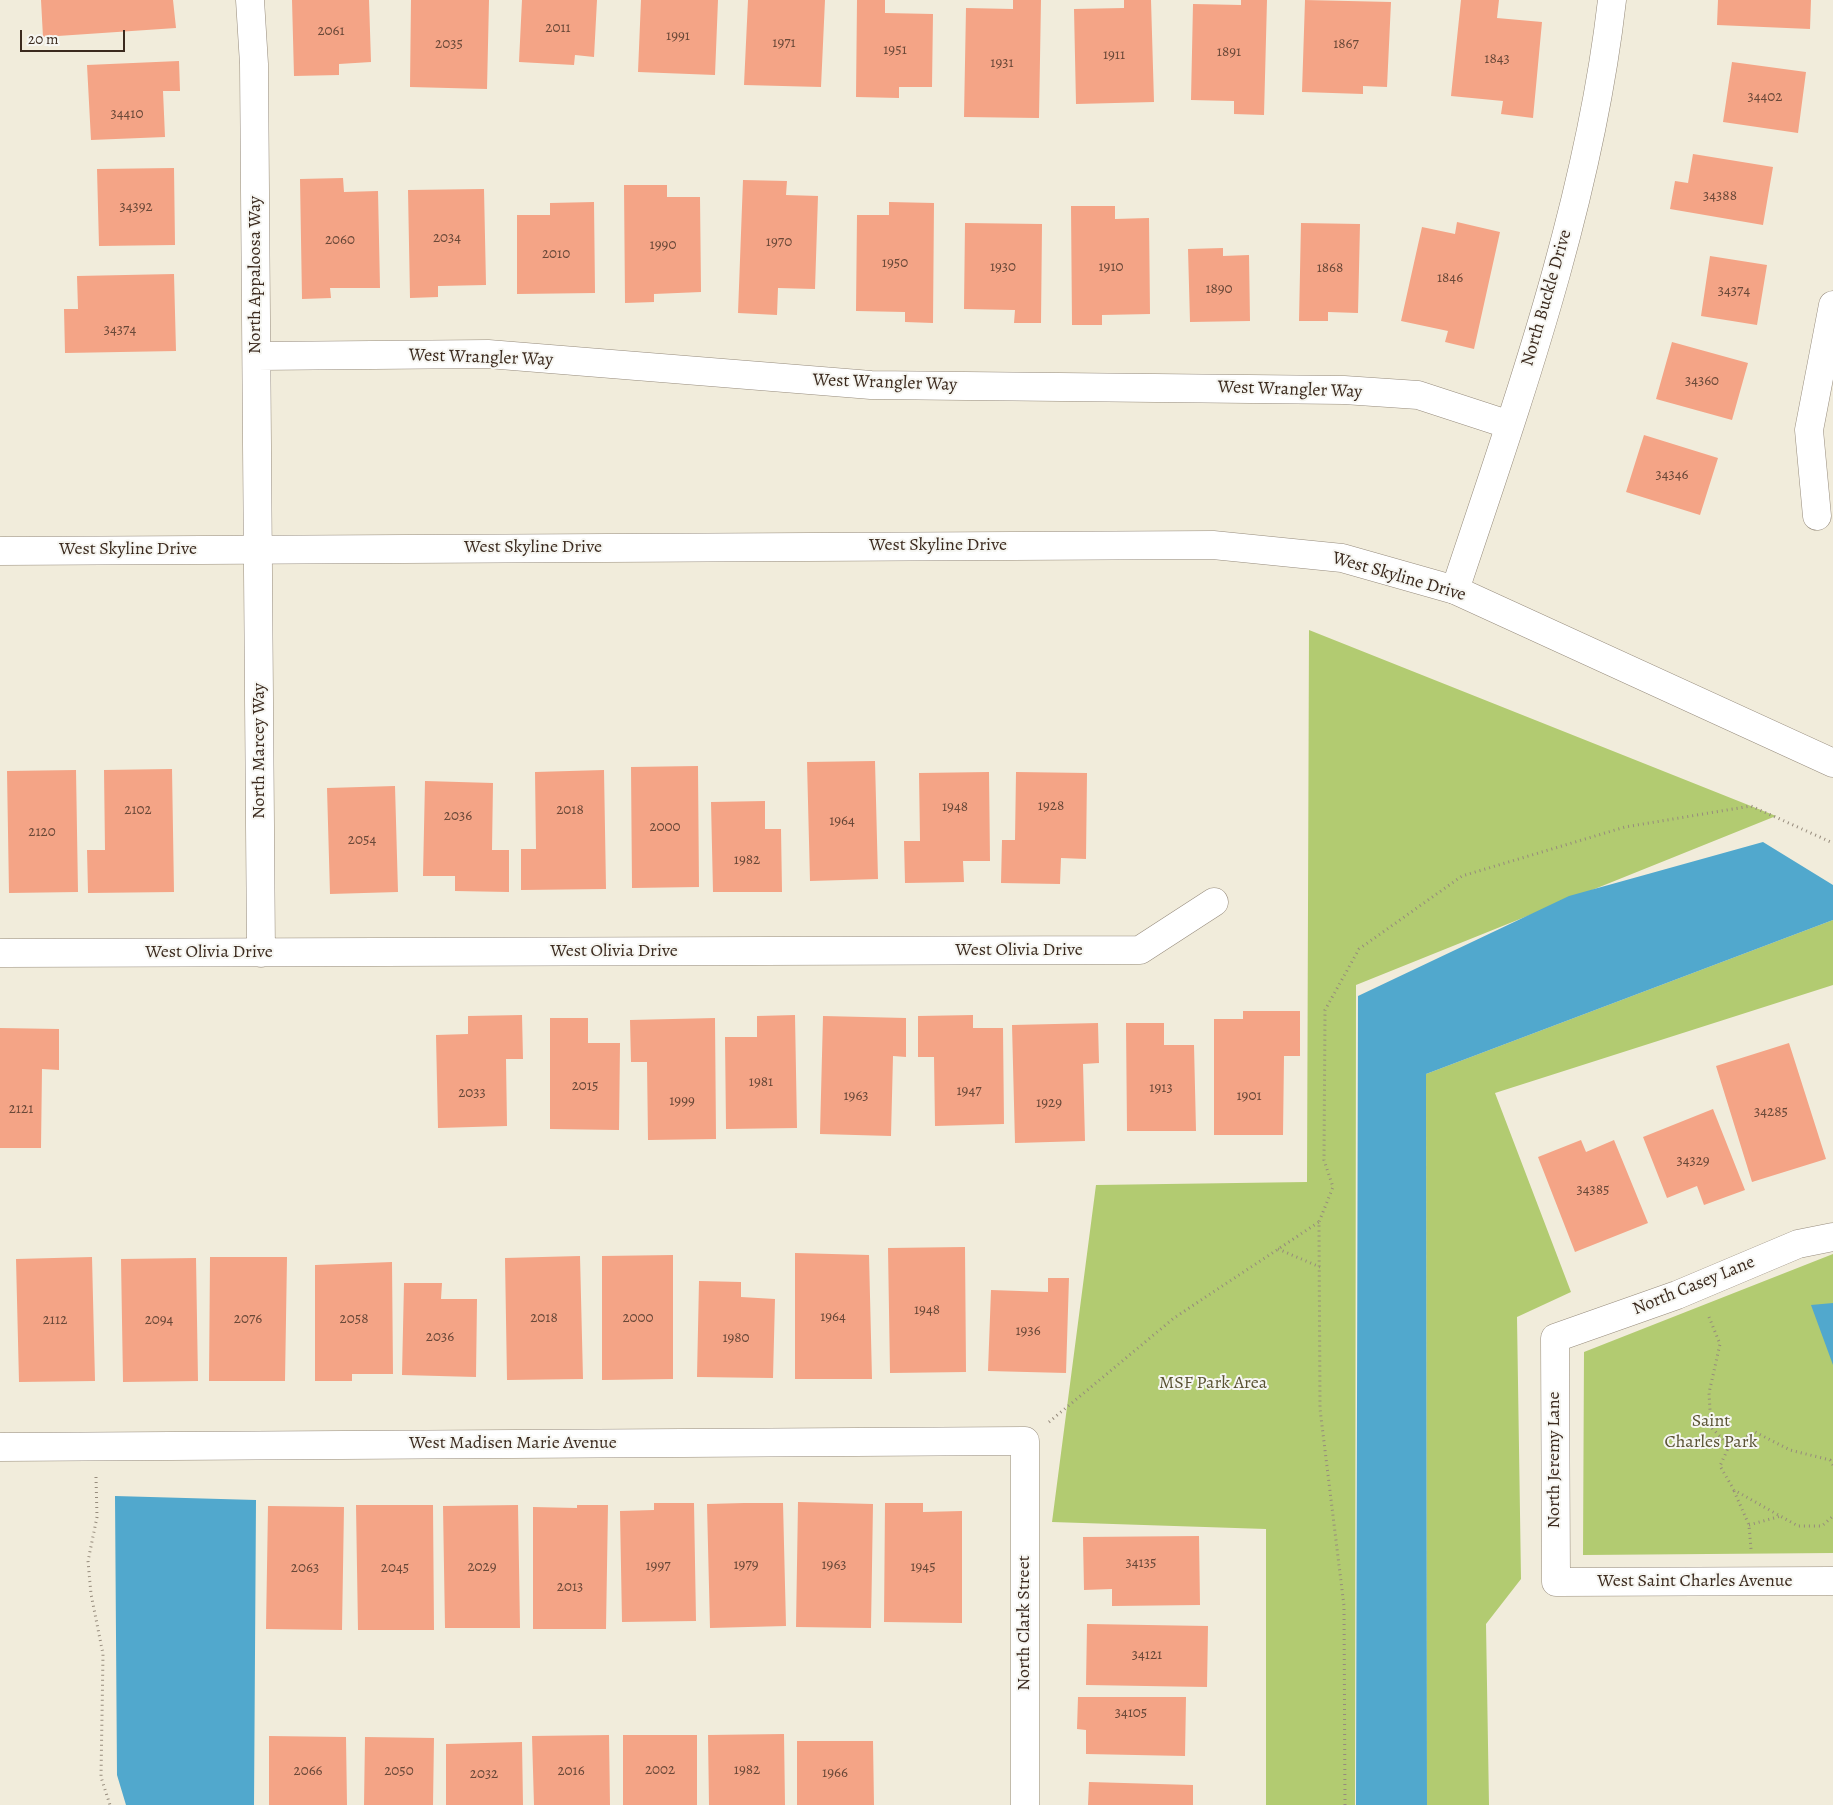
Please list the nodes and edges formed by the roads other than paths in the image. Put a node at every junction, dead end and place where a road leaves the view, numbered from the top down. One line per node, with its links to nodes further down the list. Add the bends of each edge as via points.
1 (250, 0): 4 (street, North Appaloosa Way, via 254,64)
2 (1612, 0): 5 (street, North Buckle Drive, via 1594,121 1561,252)
3 (1833, 305): 6 (street, via 1809,430)
4 (257, 356): 5 (street, West Wrangler Way, via 488,354 871,385 1344,390 1418,395); 8 (street, North Appaloosa Way)
5 (1510, 424): 9 (street, North Buckle Drive)
6 (1817, 516)
7 (0, 550): 8 (street, West Skyline Drive)
8 (258, 550): 9 (street, West Skyline Drive, via 1214,545 1342,558); 13 (street, North Marcey Way)
9 (1455, 590): 10 (street, West Skyline Drive)
10 (1833, 763)
11 (1214, 902): 13 (street, West Olivia Drive, via 1140,950)
12 (0, 953): 13 (street, West Olivia Drive)
13 (261, 953)
14 (1833, 1237): 15 (street, North Casey Lane, via 1798,1244 1677,1295)
15 (1555, 1338): 19 (street, North Jeremy Lane)
16 (1026, 1441): 17 (street, West Madisen Marie Avenue); 20 (street, North Clark Street)
17 (0, 1447)
18 (1833, 1581): 19 (street, West Saint Charles Avenue)
19 (1556, 1582)
20 (1026, 1805)

